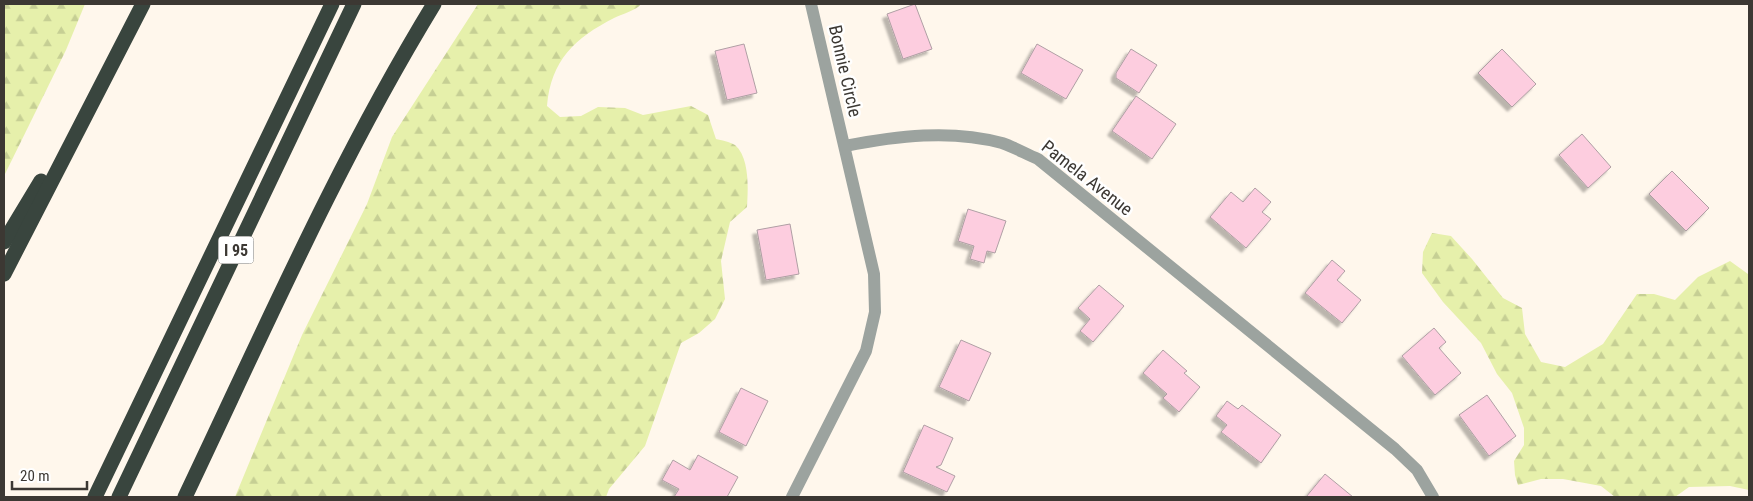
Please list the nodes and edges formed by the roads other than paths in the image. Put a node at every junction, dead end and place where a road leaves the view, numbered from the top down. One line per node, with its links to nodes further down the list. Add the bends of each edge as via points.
1 (143, 4): 6 (highway)
2 (332, 4): 10 (highway)
3 (354, 4): 11 (highway, I 95)
4 (434, 4): 12 (highway, via 331,188)
5 (811, 4): 7 (street, Bonnie Circle)
6 (98, 91): 8 (highway); 9 (highway)
7 (845, 146): 13 (street, via 874,274 875,312 866,351); 14 (street, Pamela Avenue, via 893,137 957,136 1004,144 1038,159 1395,449 1417,470)
8 (4, 242)
9 (4, 274)
10 (95, 497)
11 (118, 497)
12 (185, 497)
13 (792, 497)
14 (1433, 497)

